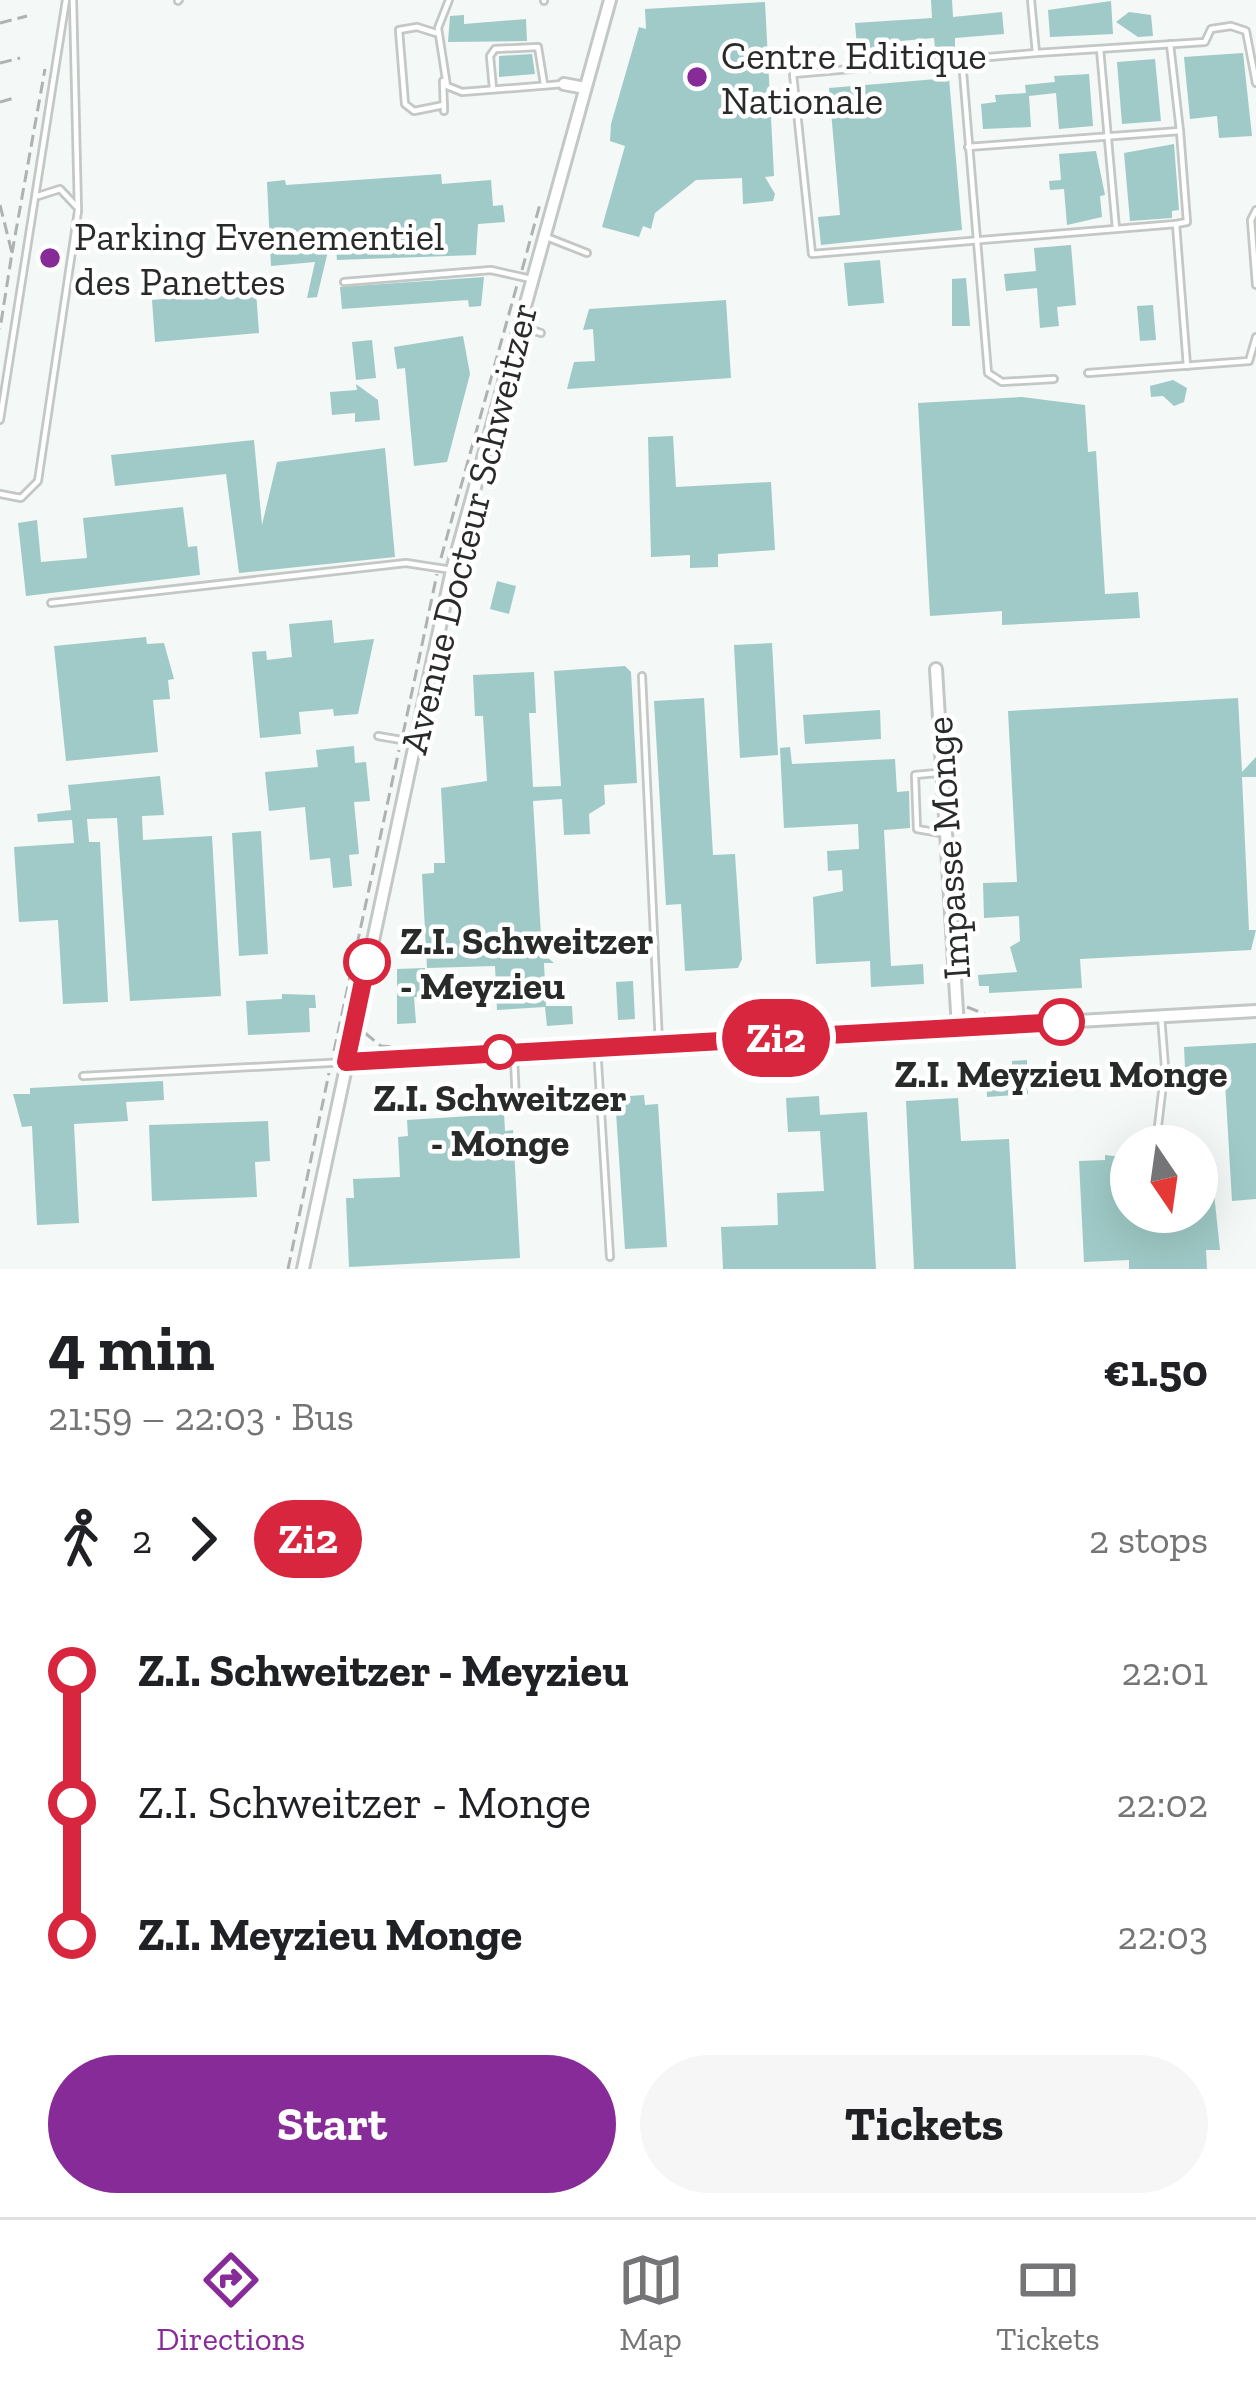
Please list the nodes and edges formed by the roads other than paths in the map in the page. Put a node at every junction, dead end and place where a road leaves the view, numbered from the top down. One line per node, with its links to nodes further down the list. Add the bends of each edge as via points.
1 (69, 0): 19 (lane); 20 (lane)
2 (448, 0): 5 (lane)
3 (610, 0): 14 (street, Avenue Docteur Schweitzer)
4 (1031, 0): 8 (lane)
5 (439, 34): 10 (lane); 10 (lane, via 404,28 408,108 444,108)
6 (1170, 44): 7 (lane); 11 (lane, via 1204,42 1211,29 1246,31); 16 (lane)
7 (1100, 49): 8 (lane); 17 (lane)
8 (1036, 53): 9 (lane)
9 (962, 60): 18 (lane); 25 (lane, via 793,74 812,254)
10 (443, 81): 15 (lane, via 462,92)
11 (1256, 83)
12 (544, 84): 13 (lane); 15 (lane); 15 (lane, via 538,47 495,49)
13 (564, 84): 14 (street)
14 (585, 88): 24 (street, Avenue Docteur Schweitzer)
15 (493, 89)
16 (1180, 130): 17 (lane); 22 (lane, via 1186,222)
17 (1108, 136): 18 (lane); 23 (lane)
18 (968, 147): 25 (lane)
19 (35, 198): 20 (lane, via 60,189); 36 (lane)
20 (78, 211): 37 (lane, via 38,482 20,498)
21 (1256, 211): 29 (lane)
22 (1175, 224): 23 (lane); 33 (lane)
23 (1116, 229): 25 (lane)
24 (543, 236): 26 (lane); 27 (street, Avenue Docteur Schweitzer)
25 (975, 241): 35 (lane, via 988,373 1001,382)
26 (587, 253)
27 (531, 278): 28 (lane, via 491,270); 30 (street, Avenue Docteur Schweitzer)
28 (344, 282)
29 (1256, 285)
30 (518, 325): 31 (lane); 38 (street, Avenue Docteur Schweitzer)
31 (542, 333)
32 (1256, 337): 33 (lane, via 1250,361)
33 (1186, 365): 34 (lane)
34 (1088, 373)
35 (1054, 379)
36 (0, 420)
37 (0, 494)
38 (452, 570): 39 (lane, via 406,563); 43 (street, Avenue Docteur Schweitzer)
39 (51, 603)
40 (936, 669): 44 (street, Impasse Monge)
41 (642, 676): 49 (lane)
42 (378, 736): 43 (lane)
43 (413, 742): 52 (street, Avenue Docteur Schweitzer)
44 (942, 773): 45 (street, Impasse Monge); 45 (lane, via 915,775 916,812 920,832)
45 (946, 834): 48 (street, Impasse Monge)
46 (1256, 1011): 47 (street)
47 (1161, 1016): 48 (street); 55 (lane)
48 (958, 1028): 49 (street)
49 (659, 1044): 50 (street)
50 (597, 1047): 51 (street); 56 (lane)
51 (514, 1052): 52 (street); 54 (lane)
52 (346, 1062): 53 (lane); 57 (street, Avenue Docteur Schweitzer)
53 (83, 1076)
54 (516, 1103)
55 (1158, 1125)
56 (610, 1257)
57 (303, 1269)

